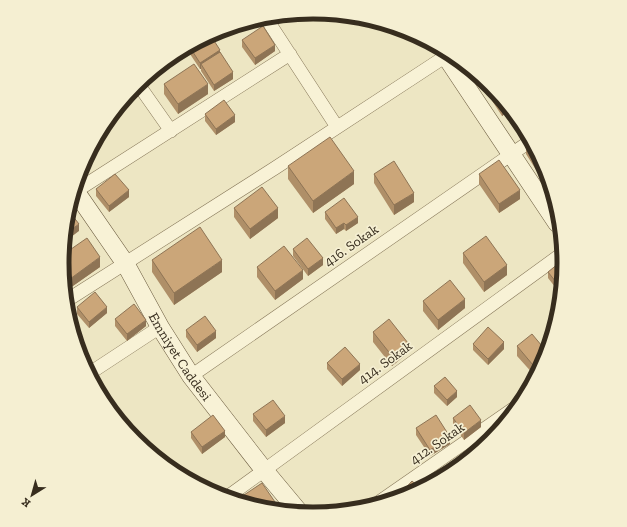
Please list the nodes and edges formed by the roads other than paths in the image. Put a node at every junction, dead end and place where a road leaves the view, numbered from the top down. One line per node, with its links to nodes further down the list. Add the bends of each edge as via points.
1 (270, 23): 2 (street)
2 (290, 54): 6 (street); 7 (street)
3 (444, 57): 6 (street)
4 (449, 60): 9 (street)
5 (142, 90): 7 (street)
6 (337, 128): 14 (street)
7 (171, 131): 10 (street)
8 (526, 144): 9 (street, 416. Sokak)
9 (510, 154): 12 (street); 18 (street, 416. Sokak)
10 (81, 189)
11 (78, 196): 14 (street, Emniyet Caddesi)
12 (553, 218)
13 (558, 257): 20 (street, 414. Sokak)
14 (126, 263): 15 (street); 16 (street, Emniyet Caddesi)
15 (71, 297)
16 (160, 327): 17 (street); 18 (street, Emniyet Caddesi)
17 (93, 371)
18 (191, 376): 20 (street, Emniyet Caddesi)
19 (504, 416): 22 (street, 412. Sokak)
20 (264, 470): 21 (street, 414. Sokak); 23 (street, Emniyet Caddesi)
21 (232, 494)
22 (387, 497)
23 (295, 507)

